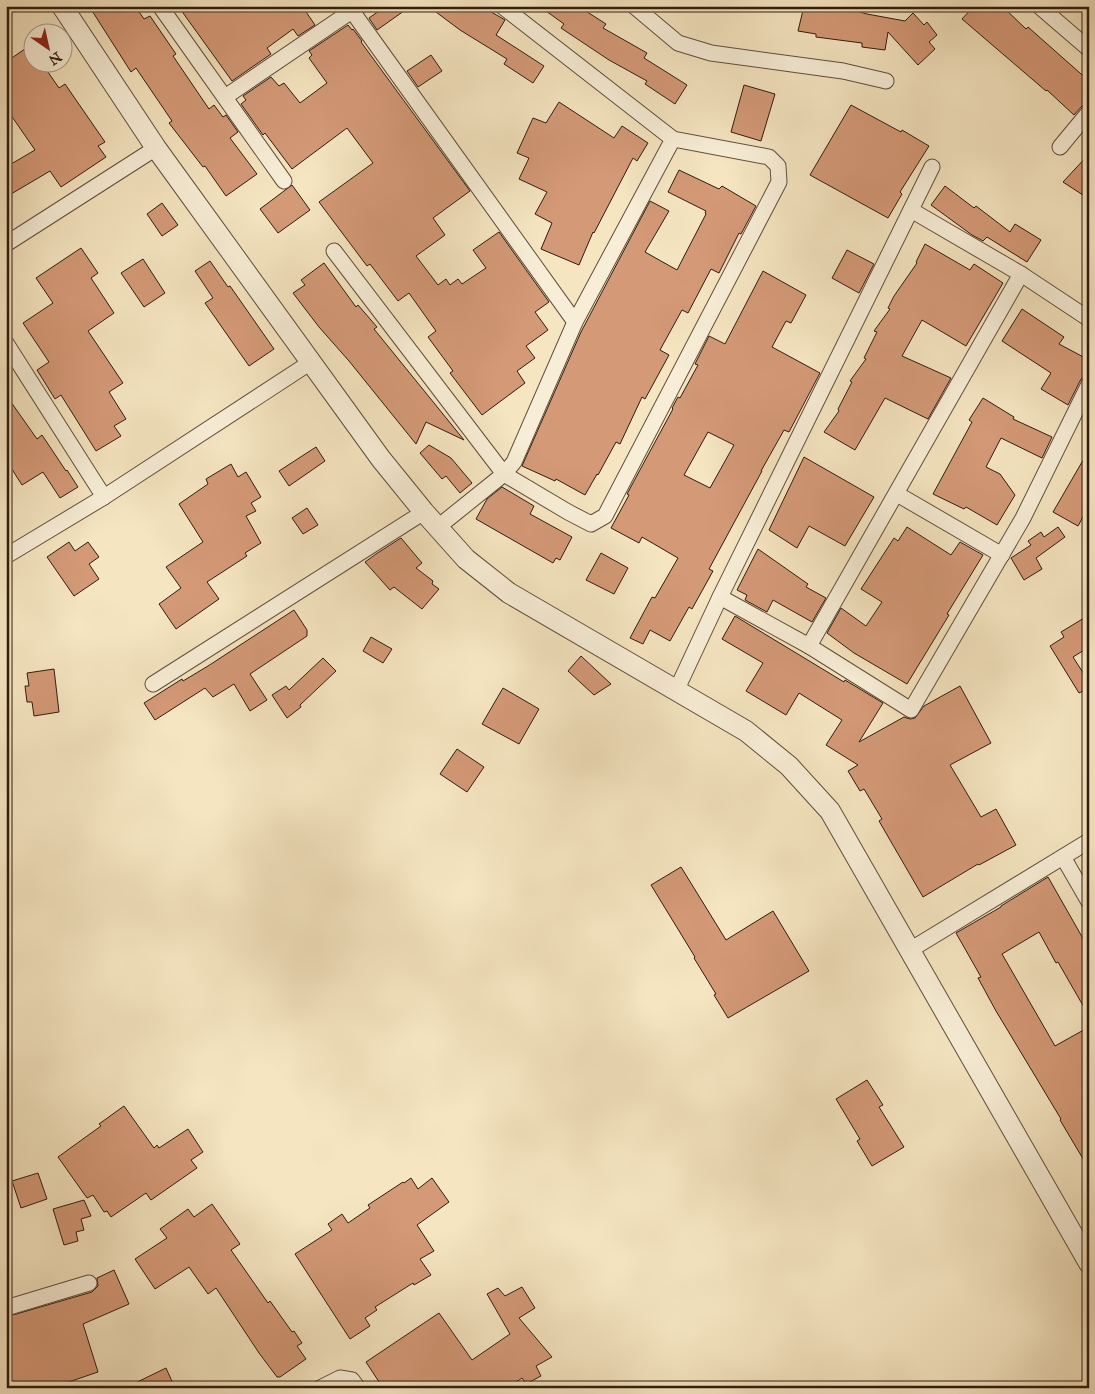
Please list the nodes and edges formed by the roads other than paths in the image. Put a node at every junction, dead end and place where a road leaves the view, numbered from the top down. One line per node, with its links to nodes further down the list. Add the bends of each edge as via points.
1 (62, 6): 13 (street)
2 (502, 6): 11 (street)
3 (634, 6): 8 (street, via 678,43 711,53 843,71)
4 (1039, 6): 7 (street)
5 (166, 9): 9 (street)
6 (356, 9): 9 (street); 21 (street)
7 (1089, 49)
8 (886, 81)
9 (225, 97): 15 (street)
10 (1089, 112): 12 (street)
11 (673, 140): 21 (street); 25 (street, via 768,157 778,166 779,182 605,516 591,524)
12 (1060, 147)
13 (156, 148): 17 (street); 23 (street)
14 (932, 167): 16 (street)
15 (284, 181)
16 (911, 210): 19 (street); 32 (street)
17 (6, 244)
18 (334, 251): 25 (street)
19 (1021, 274): 20 (street); 26 (street)
20 (1089, 319)
21 (575, 322): 25 (street, via 514,462)
22 (6, 342): 27 (street)
23 (311, 362): 27 (street); 28 (street)
24 (1089, 384): 30 (street, via 1024,518)
25 (504, 474): 29 (street)
26 (896, 494): 30 (street); 33 (street)
27 (104, 498): 31 (street)
28 (424, 512): 29 (street); 34 (street)
29 (438, 527): 35 (street, via 466,559 509,592)
30 (1002, 555): 33 (street, via 911,710)
31 (6, 556)
32 (720, 597): 33 (street); 35 (street)
33 (809, 646)
34 (153, 684)
35 (676, 691): 39 (street, via 746,731 789,766 830,811)
36 (1089, 841): 37 (street)
37 (1063, 857): 38 (street); 39 (street)
38 (1089, 902)
39 (910, 950): 40 (street)
40 (1087, 1258)
41 (89, 1283): 42 (street)
42 (6, 1308)
43 (320, 1388): 44 (street, via 340,1378 352,1380)
44 (358, 1388)

